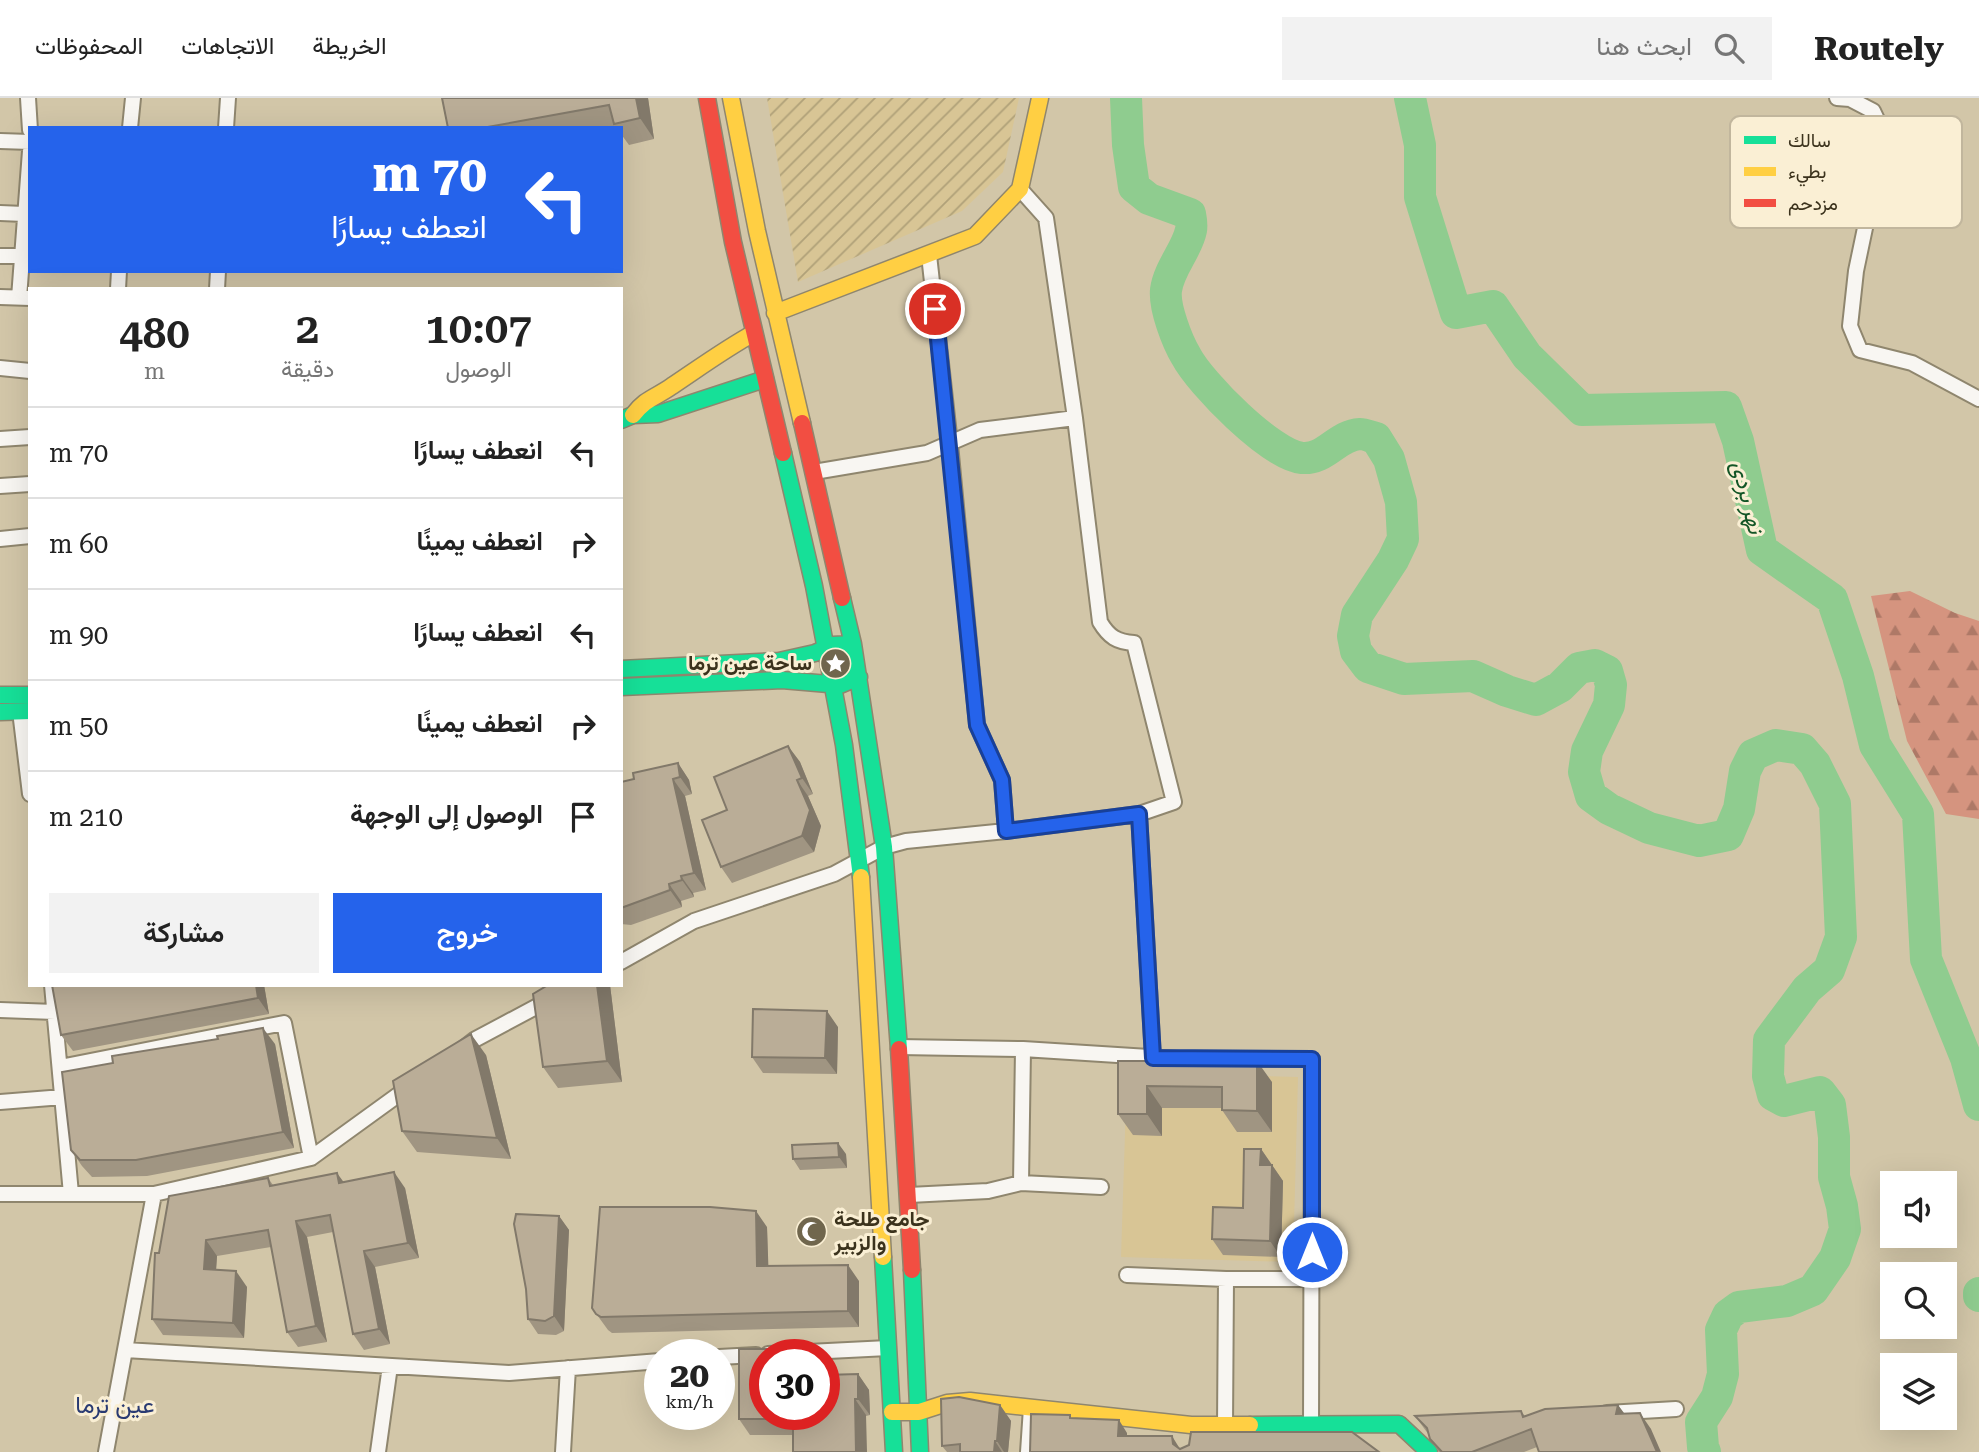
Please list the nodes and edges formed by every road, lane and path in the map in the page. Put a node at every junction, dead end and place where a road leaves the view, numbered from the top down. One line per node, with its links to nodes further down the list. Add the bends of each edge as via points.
1 (28, 98): 9 (street)
2 (133, 98): 10 (street)
3 (228, 98): 11 (street)
4 (707, 98): 25 (main road)
5 (731, 98): 24 (main road)
6 (1040, 98): 15 (main road)
7 (1837, 98): 8 (street, via 1850,99)
8 (1876, 116)
9 (30, 126)
10 (131, 126)
11 (226, 126)
12 (0, 141): 13 (street)
13 (28, 142)
14 (28, 172): 17 (street)
15 (1020, 189): 19 (main road, via 975,236); 31 (street, via 1046,218)
16 (0, 213): 17 (street)
17 (24, 214): 21 (street)
18 (1865, 228): 29 (street, via 1850,326 1860,350 1912,363)
19 (929, 255): 24 (main road); 34 (street)
20 (0, 256): 21 (street)
21 (22, 257): 23 (street)
22 (0, 297): 23 (street)
23 (25, 298)
24 (775, 313): 35 (main road)
25 (754, 333): 28 (main road); 30 (main road, via 644,401)
26 (0, 368): 27 (street)
27 (28, 371)
28 (765, 379): 30 (main road, via 658,414); 41 (main road)
29 (1979, 399)
30 (627, 418)
31 (1075, 418): 34 (street, via 980,430); 51 (street, via 1100,622 1108,635 1134,643 1174,803)
32 (28, 437): 33 (street)
33 (0, 439)
34 (950, 444): 35 (street, via 927,453); 52 (street, via 977,725 1002,780)
35 (814, 472): 40 (main road)
36 (28, 484): 37 (street)
37 (0, 486)
38 (28, 536): 39 (street)
39 (0, 539)
40 (853, 644): 41 (main road); 43 (main road)
41 (826, 648): 42 (main road, via 779,661); 44 (main road)
42 (623, 669)
43 (859, 677): 44 (main road, via 847,684); 53 (main road)
44 (833, 684): 45 (main road, via 782,680); 54 (main road)
45 (623, 687)
46 (0, 695): 47 (main road)
47 (28, 695)
48 (25, 711): 49 (main road); 50 (street)
49 (0, 712)
50 (28, 761)
51 (1139, 814): 52 (street); 63 (street)
52 (1006, 831): 53 (street)
53 (884, 847): 54 (street); 60 (main road)
54 (860, 860): 55 (street, via 834,874 694,922); 78 (main road)
55 (623, 961)
56 (51, 987): 59 (street)
57 (573, 987): 62 (street)
58 (0, 1010): 59 (street)
59 (55, 1012): 64 (street)
60 (899, 1046): 61 (street); 74 (main road)
61 (1023, 1049): 63 (street); 69 (street)
62 (452, 1056)
63 (1153, 1058): 77 (street, via 1312,1059)
64 (60, 1067): 66 (street); 68 (street, via 284,1023)
65 (420, 1080): 68 (street)
66 (63, 1097): 67 (street); 72 (street)
67 (0, 1102)
68 (311, 1158): 73 (street)
69 (1021, 1183): 70 (street); 74 (street, via 988,1191)
70 (1101, 1187)
71 (0, 1194): 72 (street)
72 (71, 1194): 73 (street)
73 (155, 1194): 79 (street)
74 (909, 1195): 87 (main road)
75 (1127, 1275): 76 (street)
76 (1226, 1279): 77 (street); 89 (street)
77 (1312, 1279): 90 (street)
78 (888, 1348): 80 (street); 86 (main road)
79 (125, 1350): 82 (street); 91 (street)
80 (840, 1351)
81 (644, 1362): 83 (street)
82 (390, 1366): 83 (street, via 509,1373); 92 (street)
83 (568, 1368): 93 (street)
84 (1031, 1408): 87 (main road, via 958,1401); 89 (main road, via 1191,1432); 96 (street)
85 (1676, 1409): 88 (street)
86 (892, 1412): 87 (main road); 94 (main road)
87 (919, 1412): 95 (main road)
88 (1592, 1413)
89 (1226, 1426): 90 (main road)
90 (1311, 1426): 97 (main road, via 1406,1423)
91 (106, 1452)
92 (378, 1452)
93 (563, 1452)
94 (894, 1452)
95 (920, 1452)
96 (1028, 1452)
97 (1429, 1452)

